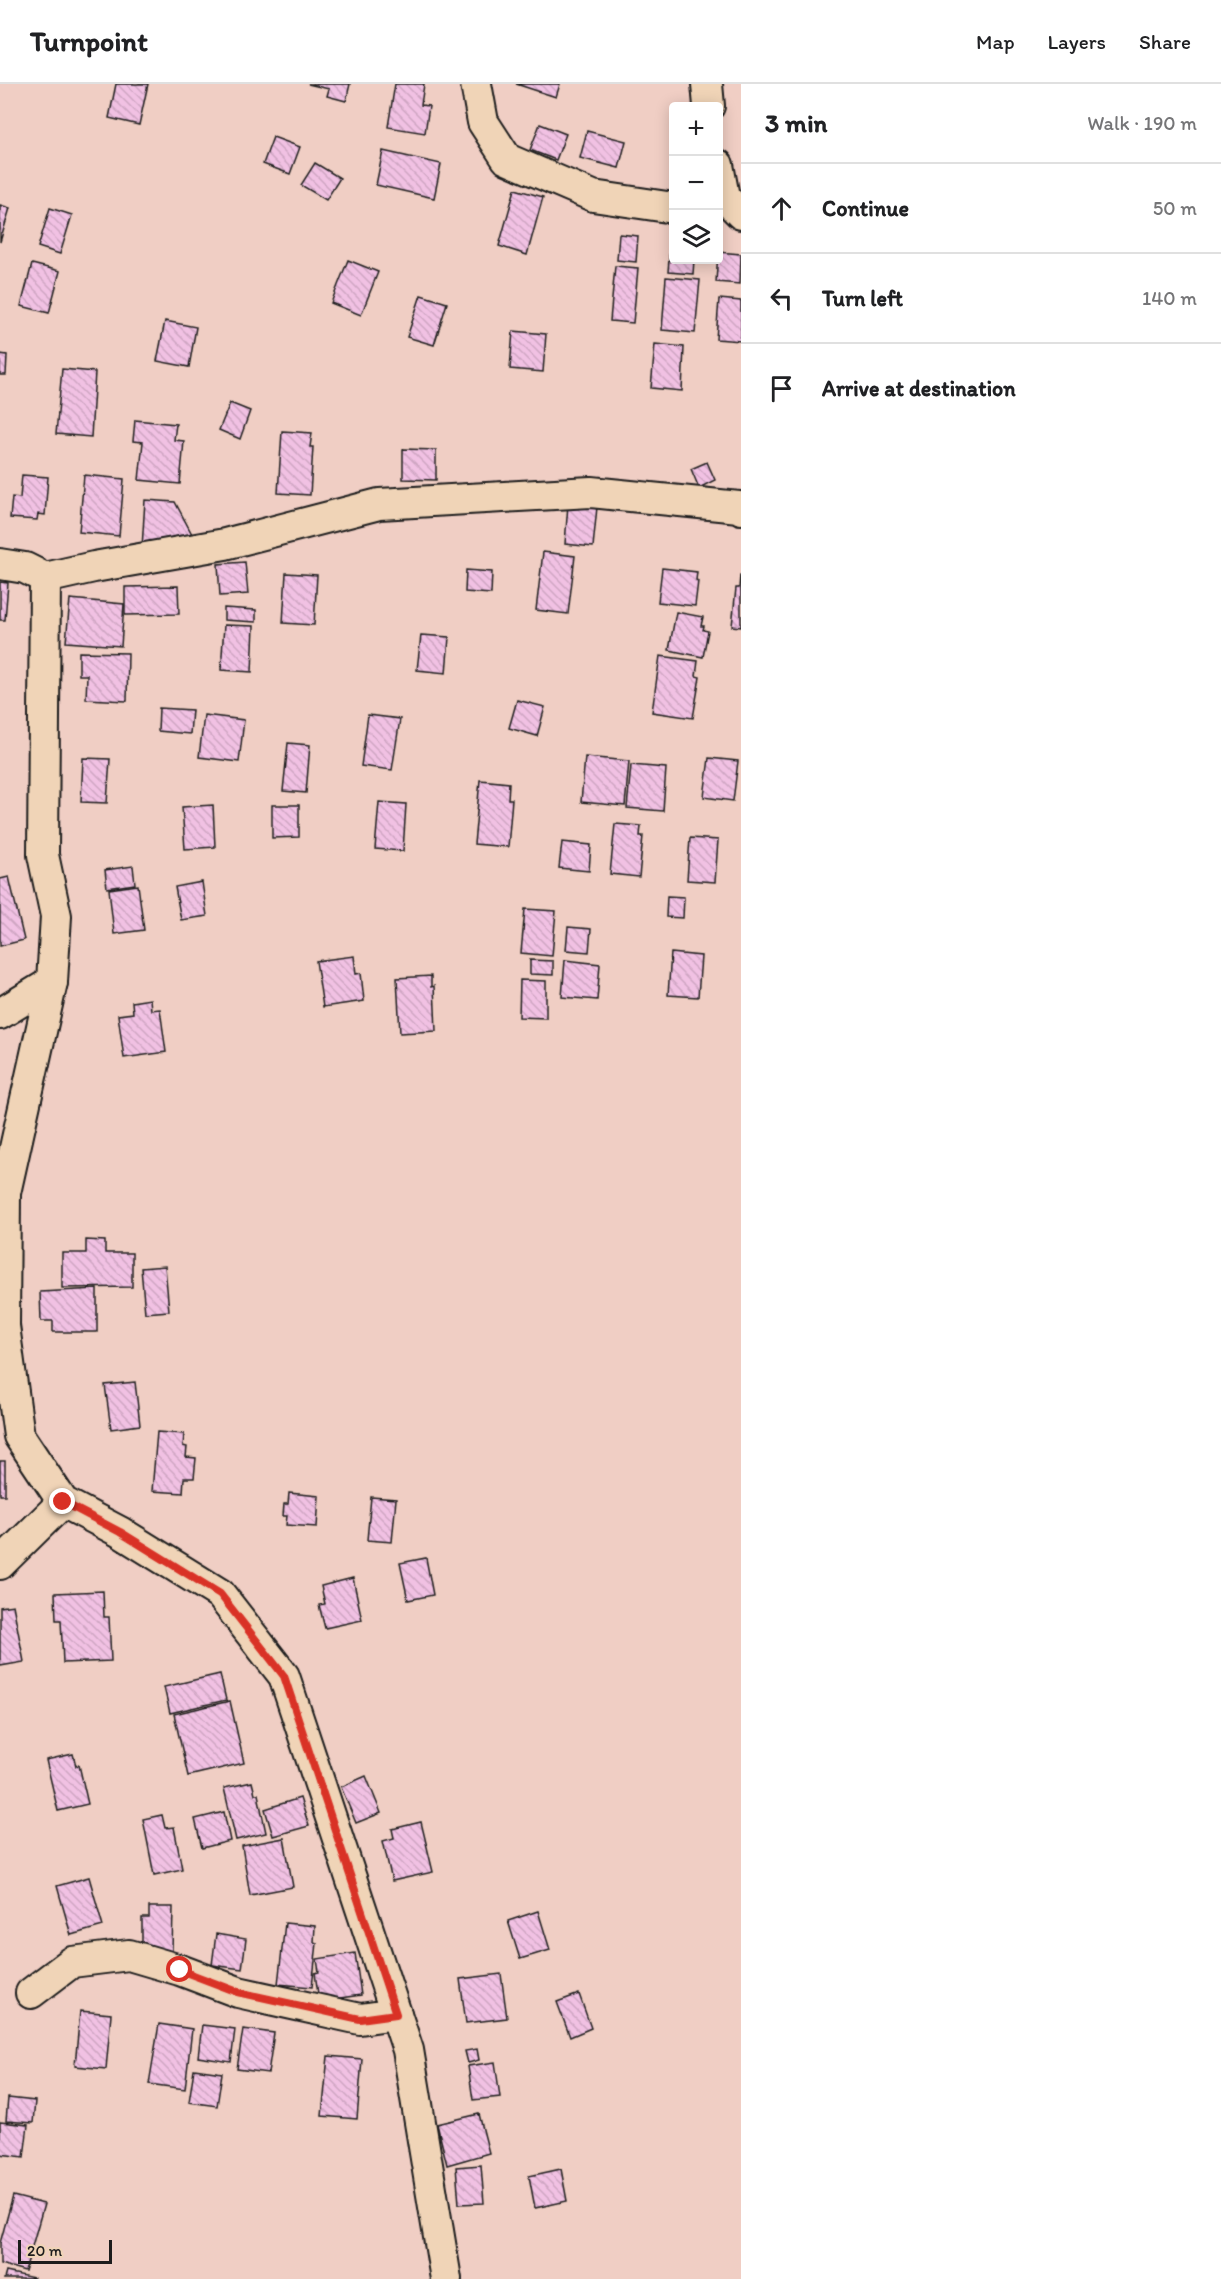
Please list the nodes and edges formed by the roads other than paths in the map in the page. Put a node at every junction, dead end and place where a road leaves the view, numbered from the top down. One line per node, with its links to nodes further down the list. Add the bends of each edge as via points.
1 (476, 84): 5 (street, via 483,122 507,159 593,196)
2 (706, 84): 3 (street)
3 (708, 102)
4 (723, 192): 7 (street)
5 (669, 207)
6 (723, 214): 7 (street)
7 (741, 216)
8 (740, 505): 10 (street, via 591,492 380,504 225,544)
9 (0, 564): 10 (street, via 25,568)
10 (45, 578): 11 (street, via 43,855 56,916)
11 (52, 982): 12 (street); 13 (street, via 5,1193)
12 (0, 1014)
13 (2, 1240): 14 (street, via 4,1326 20,1436)
14 (63, 1502): 15 (street); 17 (street, via 220,1594 284,1676)
15 (0, 1564)
16 (31, 1993): 17 (street, via 72,1962 129,1955 238,1992 360,2019)
17 (396, 2014): 18 (street, via 408,2050)
18 (446, 2279)

